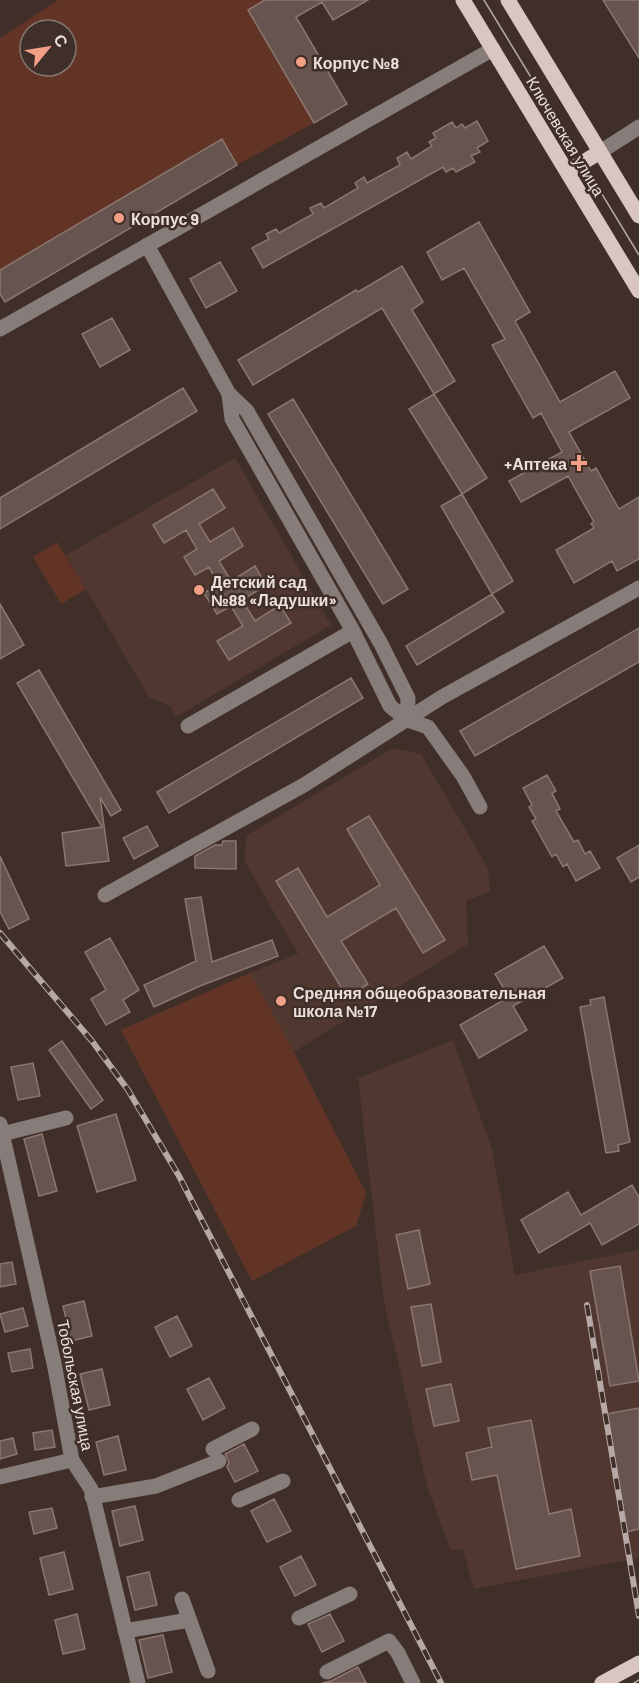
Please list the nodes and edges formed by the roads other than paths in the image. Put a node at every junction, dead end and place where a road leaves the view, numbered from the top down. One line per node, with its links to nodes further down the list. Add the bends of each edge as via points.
1 (463, 0): 3 (main road, Ключевская улица)
2 (508, 0): 5 (main road, Ключевская улица)
3 (493, 49): 6 (main road, Ключевская улица); 8 (street)
4 (639, 128): 5 (street)
5 (600, 152): 6 (main road); 7 (main road, Ключевская улица)
6 (567, 172): 9 (main road, Ключевская улица)
7 (639, 216)
8 (147, 245): 10 (street); 11 (street)
9 (639, 291)
10 (0, 329)
11 (230, 394): 12 (street, via 247,411); 13 (street, via 232,419)
12 (314, 527): 13 (street); 16 (street, via 408,698)
13 (299, 536): 15 (street)
14 (639, 588): 16 (street)
15 (353, 631): 16 (street, via 390,706); 17 (street)
16 (407, 720): 18 (street, via 428,727); 19 (street, via 304,785)
17 (188, 726)
18 (480, 807)
19 (105, 895)
20 (66, 1118): 21 (street)
21 (1, 1133): 23 (street, Тобольская улица)
22 (252, 1429): 26 (street, via 216,1455 156,1486)
23 (72, 1460): 24 (street); 26 (street, Тобольская улица)
24 (0, 1477)
25 (283, 1481): 27 (street)
26 (92, 1497): 32 (street, Тобольская улица)
27 (239, 1500)
28 (350, 1594): 30 (street)
29 (182, 1599): 31 (street)
30 (299, 1618)
31 (189, 1620): 32 (street); 34 (street)
32 (125, 1631): 36 (street, Тобольская улица)
33 (639, 1663): 38 (main road)
34 (208, 1671)
35 (327, 1672): 37 (street, via 389,1641)
36 (138, 1683)
37 (413, 1683)
38 (603, 1683)

